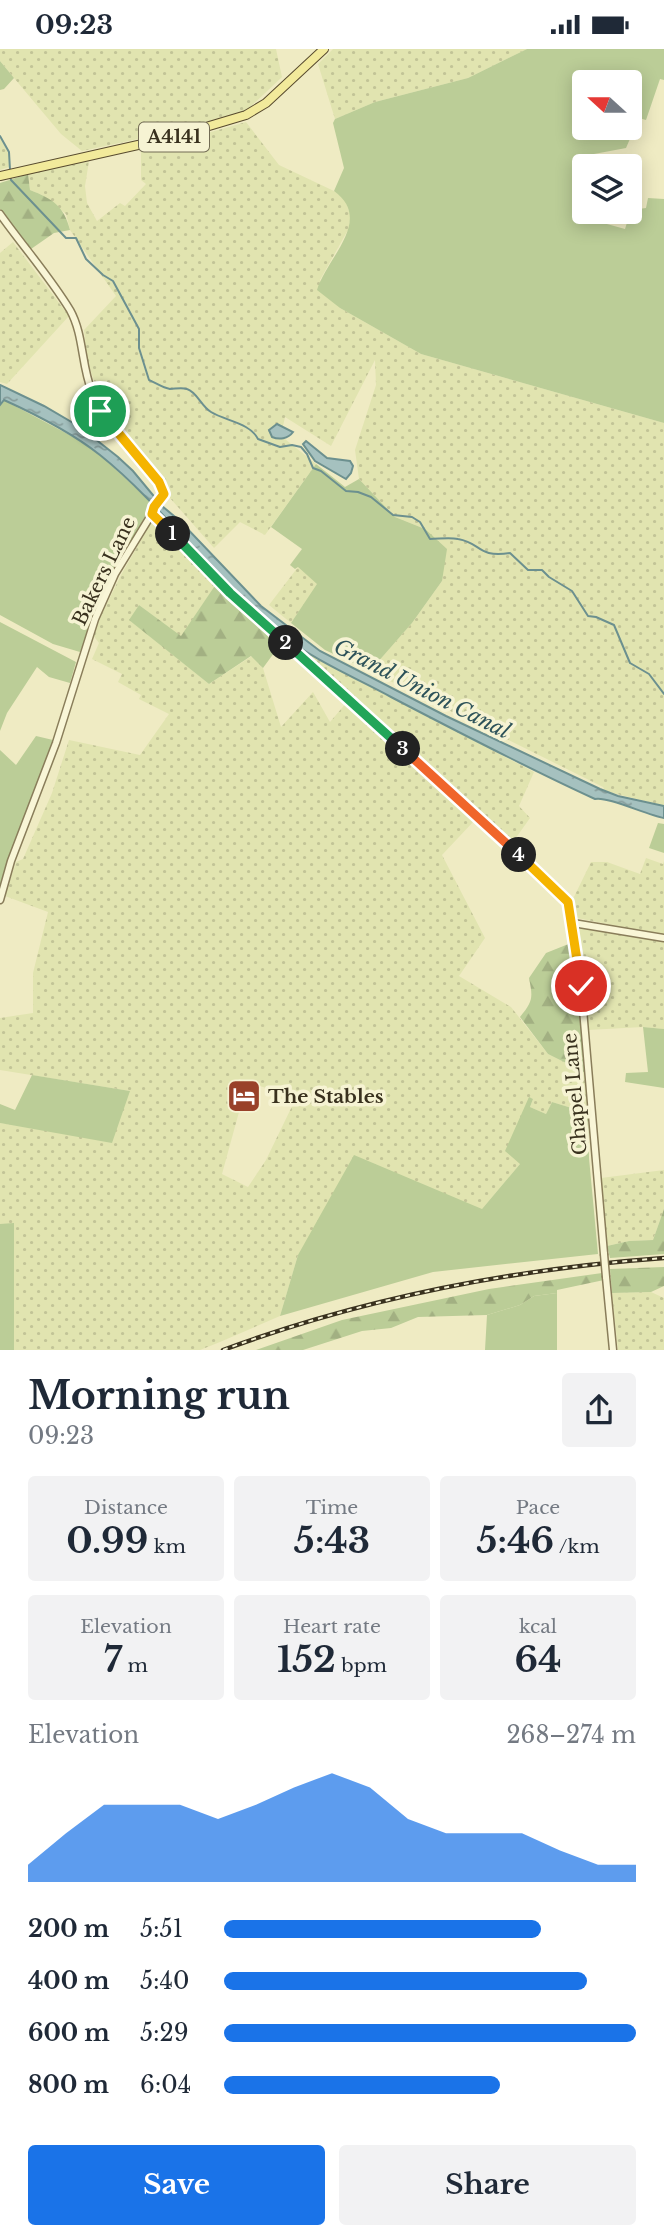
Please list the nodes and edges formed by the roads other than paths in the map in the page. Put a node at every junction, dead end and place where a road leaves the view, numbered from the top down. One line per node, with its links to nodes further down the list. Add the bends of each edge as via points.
1 (324, 49): 2 (main road, A4141, via 266,103 246,115 169,138)
2 (0, 176)
3 (0, 214): 4 (street, Bakers Lane, via 70,310 100,411 159,482 164,494)
4 (153, 511): 5 (street, Bakers Lane, via 90,631); 6 (street, Chapel Lane, via 230,593 566,898)
5 (0, 900)
6 (573, 923): 7 (street); 8 (street, Chapel Lane, bridge)
7 (664, 938)
8 (613, 1350)

